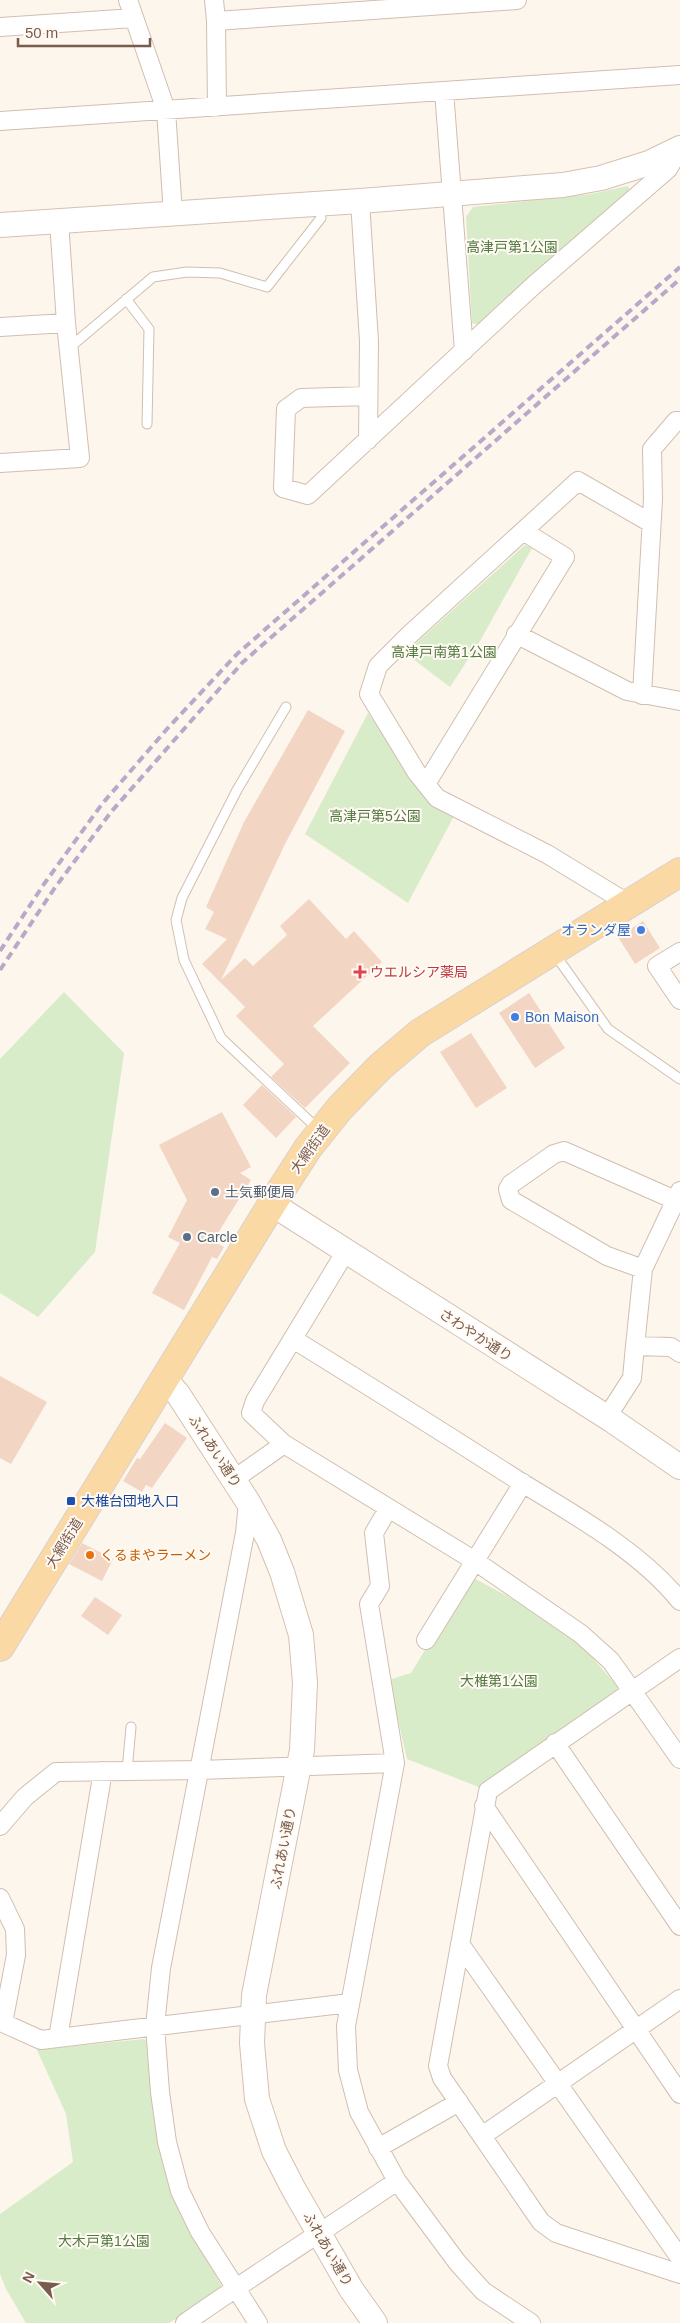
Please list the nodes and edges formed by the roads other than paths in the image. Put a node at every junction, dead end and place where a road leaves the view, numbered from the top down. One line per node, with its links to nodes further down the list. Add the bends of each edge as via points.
1 (128, 0): 4 (street)
2 (214, 0): 5 (street)
3 (517, 0): 5 (street)
4 (134, 18): 6 (street); 10 (street)
5 (216, 21): 9 (street)
6 (0, 27)
7 (680, 75): 8 (street)
8 (444, 91): 9 (street); 13 (street)
9 (217, 107): 10 (street)
10 (166, 110): 11 (street); 16 (street)
11 (0, 121)
12 (680, 148): 13 (street, via 649,163 602,178 563,185); 23 (street, via 668,169 533,286)
13 (451, 194): 14 (street); 23 (street)
14 (360, 201): 15 (street); 24 (street, via 370,341)
15 (319, 204): 16 (street); 19 (lane, via 321,218 267,287 220,273 188,272 152,277)
16 (173, 214): 17 (street)
17 (60, 221): 18 (street); 20 (street)
18 (0, 225)
19 (126, 299): 22 (lane); 26 (lane, via 149,329)
20 (66, 323): 21 (street); 22 (street)
21 (0, 327)
22 (69, 348): 28 (street, via 80,458)
23 (464, 351): 27 (street)
24 (368, 396): 27 (street); 27 (street, via 301,398 286,409 283,488 308,495)
25 (680, 421): 29 (street, via 676,421 652,449)
26 (147, 424)
27 (368, 440)
28 (0, 463)
29 (651, 523): 30 (street, via 578,481); 32 (street)
30 (523, 531): 31 (street, via 565,557); 35 (street, via 378,666 369,694)
31 (516, 634): 32 (street, via 627,691); 35 (street)
32 (642, 694): 33 (street)
33 (680, 701)
34 (286, 707): 42 (lane, via 237,790 182,898 176,920 184,960 221,1038)
35 (426, 784): 37 (street, via 437,798 547,854)
36 (680, 872): 37 (main road, 大網街道)
37 (629, 904): 38 (main road, 大網街道)
38 (552, 950): 41 (lane, via 608,1029); 42 (main road, 大網街道, via 420,1033 380,1067)
39 (680, 952): 40 (street, via 658,966)
40 (680, 1000)
41 (680, 1079)
42 (321, 1132): 44 (main road, 大網街道)
43 (678, 1195): 46 (street); 46 (street, via 564,1151 554,1154 508,1189 511,1200 607,1256)
44 (272, 1204): 45 (street, さわやか通り); 50 (main road, 大網街道)
45 (346, 1251): 47 (street); 51 (street, さわやか通り)
46 (643, 1269): 48 (street)
47 (293, 1339): 52 (street, via 255,1401 252,1413); 55 (street)
48 (635, 1346): 49 (street, via 671,1347); 51 (street, via 632,1378)
49 (680, 1353)
50 (165, 1379): 54 (street, ふれあい通り); 61 (main road, 大網街道)
51 (607, 1418): 53 (street, さわやか通り)
52 (284, 1444): 54 (street); 57 (street)
53 (680, 1467)
54 (233, 1480): 56 (street, ふれあい通り)
55 (523, 1483): 58 (street); 59 (street, via 636,1559)
56 (248, 1502): 68 (street, ふれあい通り, via 282,1572 301,1635 305,1692); 69 (street, via 245,1533)
57 (388, 1509): 58 (street); 67 (street, via 374,1533 380,1586 370,1604)
58 (475, 1561): 60 (street); 63 (street, via 581,1634 611,1661)
59 (680, 1601)
60 (426, 1640)
61 (0, 1647)
62 (680, 1658): 63 (street)
63 (632, 1690): 65 (street); 66 (street)
64 (131, 1727): 71 (lane)
65 (555, 1743): 72 (street, via 488,1791); 75 (street)
66 (680, 1759)
67 (395, 1764): 68 (street); 78 (street)
68 (299, 1766): 69 (street); 79 (street, ふれあい通り, via 254,1995)
69 (200, 1770): 71 (street); 80 (street, via 161,1968)
70 (103, 1771): 71 (street); 73 (street, via 56,1772 25,1798); 82 (street)
71 (127, 1771)
72 (484, 1806): 76 (street); 81 (street)
73 (0, 1826)
74 (0, 1898): 82 (street, via 15,1930 16,1955 3,2023 41,2040)
75 (680, 1926)
76 (460, 1944): 83 (street); 85 (street, via 438,2066 442,2078)
77 (680, 1999): 81 (street)
78 (350, 2003): 79 (street); 87 (street, via 346,2026 348,2070 359,2112)
79 (253, 2015): 80 (street); 89 (street, ふれあい通り, via 257,2100 274,2151)
80 (155, 2026): 82 (street); 92 (street, via 167,2142 180,2191 200,2232)
81 (636, 2029): 83 (street); 84 (street)
82 (58, 2038)
83 (558, 2083): 86 (street); 90 (street)
84 (680, 2094)
85 (459, 2102): 86 (street); 87 (street)
86 (482, 2136): 91 (street, via 541,2222 556,2233)
87 (378, 2148): 88 (street)
88 (397, 2180): 89 (street); 93 (street, via 457,2262 483,2291)
89 (320, 2235): 92 (street); 96 (street, ふれあい通り, via 350,2289)
90 (680, 2258)
91 (680, 2274)
92 (235, 2288): 94 (street); 95 (street)
93 (524, 2321)
94 (185, 2323)
95 (258, 2323)
96 (374, 2323)

